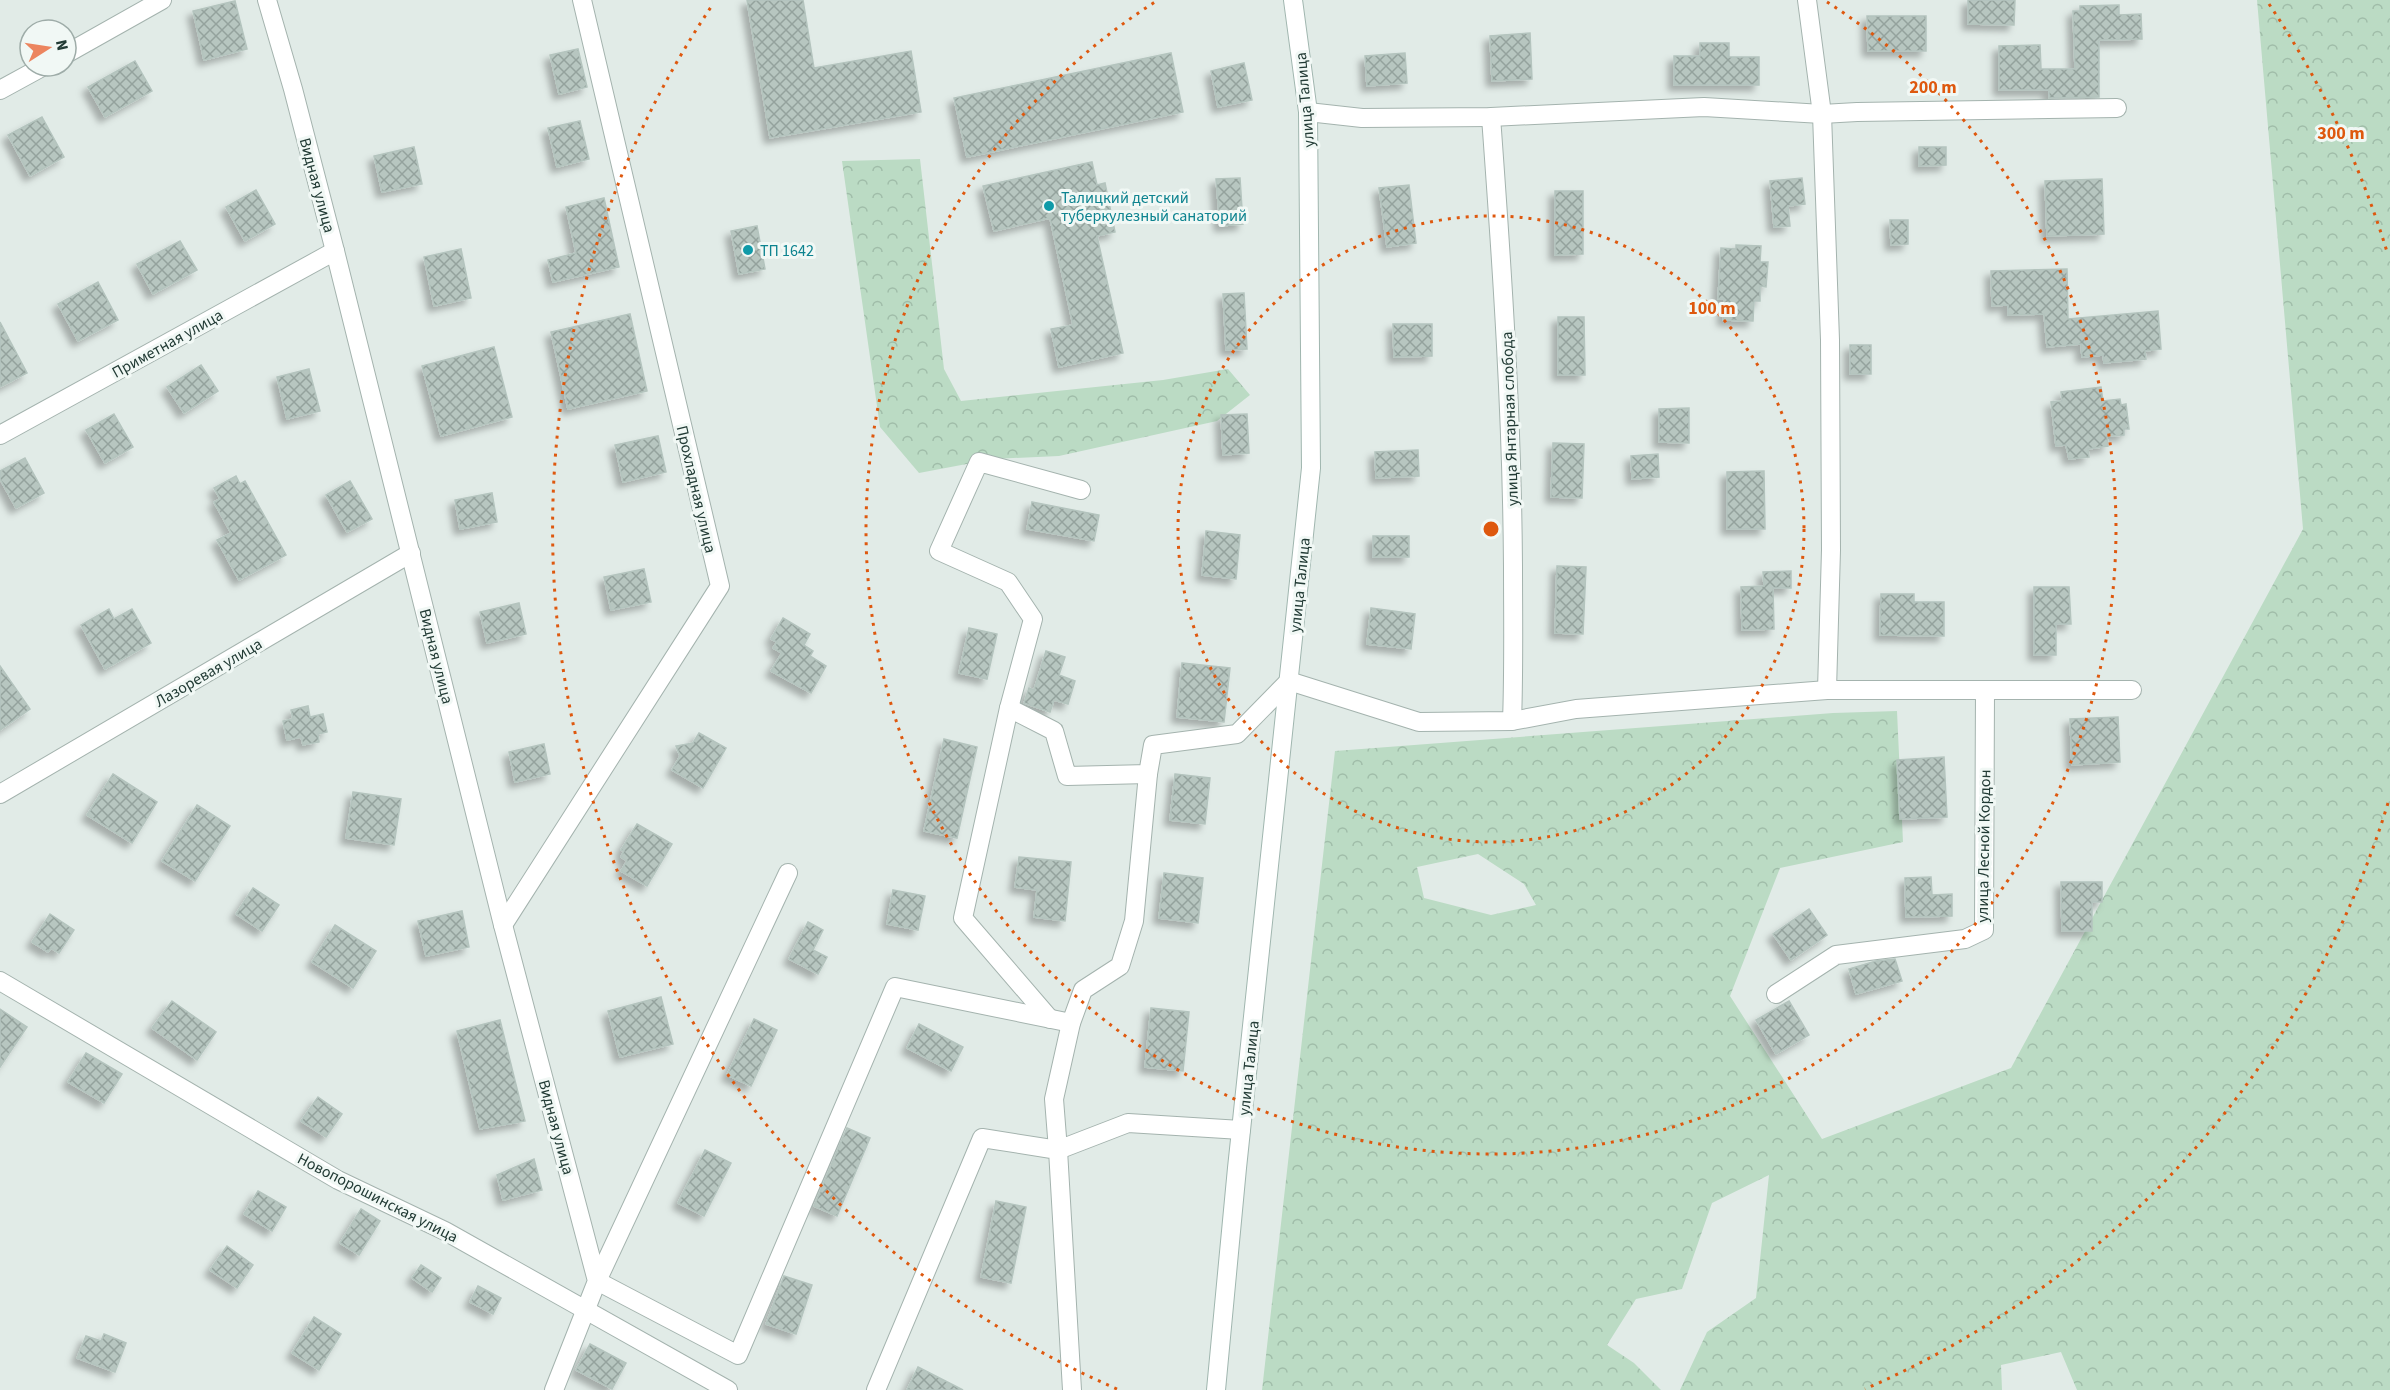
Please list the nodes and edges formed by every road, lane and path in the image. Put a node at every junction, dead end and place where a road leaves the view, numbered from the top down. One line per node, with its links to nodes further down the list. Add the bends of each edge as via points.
1 (162, 0): 6 (street)
2 (267, 0): 13 (street, Видная улица)
3 (582, 0): 26 (street, Прохладная улица, via 720,586)
4 (1293, 0): 10 (street, улица Талица)
5 (1807, 0): 11 (street)
6 (78, 47)
7 (22, 78): 8 (street)
8 (0, 90)
9 (2117, 108): 11 (street)
10 (1308, 112): 12 (street, via 1362,118); 17 (street, улица Талица, via 1311,468)
11 (1822, 114): 12 (street, via 1704,107); 18 (street, via 1830,351)
12 (1491, 117): 22 (street, улица Янтарная слобода, via 1512,465)
13 (335, 251): 14 (street, Приметная улица); 16 (street, Видная улица)
14 (0, 435)
15 (1081, 490): 21 (street, via 979,462 939,551 1008,582 1033,619)
16 (411, 553): 24 (street, Лазоревая улица); 26 (street, Видная улица)
17 (1289, 681): 22 (street, via 1419,722); 23 (street, via 1237,734 1153,745); 31 (street, улица Талица)
18 (1827, 690): 19 (street); 22 (street, via 1576,709)
19 (1985, 690): 20 (street); 28 (street, улица Лесной Кордон, via 1983,930 1965,939 1836,954)
20 (2132, 690)
21 (1009, 708): 23 (street, via 1054,731 1067,776); 29 (street, via 963,918)
22 (1512, 721)
23 (1148, 774): 30 (street, via 1134,921 1127,944 1120,966 1083,990)
24 (3, 793)
25 (788, 873): 33 (street)
26 (503, 925): 33 (street, Видная улица)
27 (0, 981): 34 (street, Новопорошинская улица, via 338,1180 445,1231)
28 (1776, 994)
29 (1050, 1019): 30 (street); 33 (street, via 895,987 738,1355)
30 (1071, 1023): 32 (street, via 1054,1099)
31 (1241, 1130): 32 (street, via 1128,1123); 39 (street, улица Талица)
32 (1058, 1150): 37 (street, via 982,1138); 38 (street)
33 (597, 1281): 34 (street)
34 (586, 1312): 35 (street); 36 (street, Новопорошинская улица)
35 (554, 1390)
36 (728, 1390)
37 (876, 1390)
38 (1072, 1390)
39 (1216, 1390)

